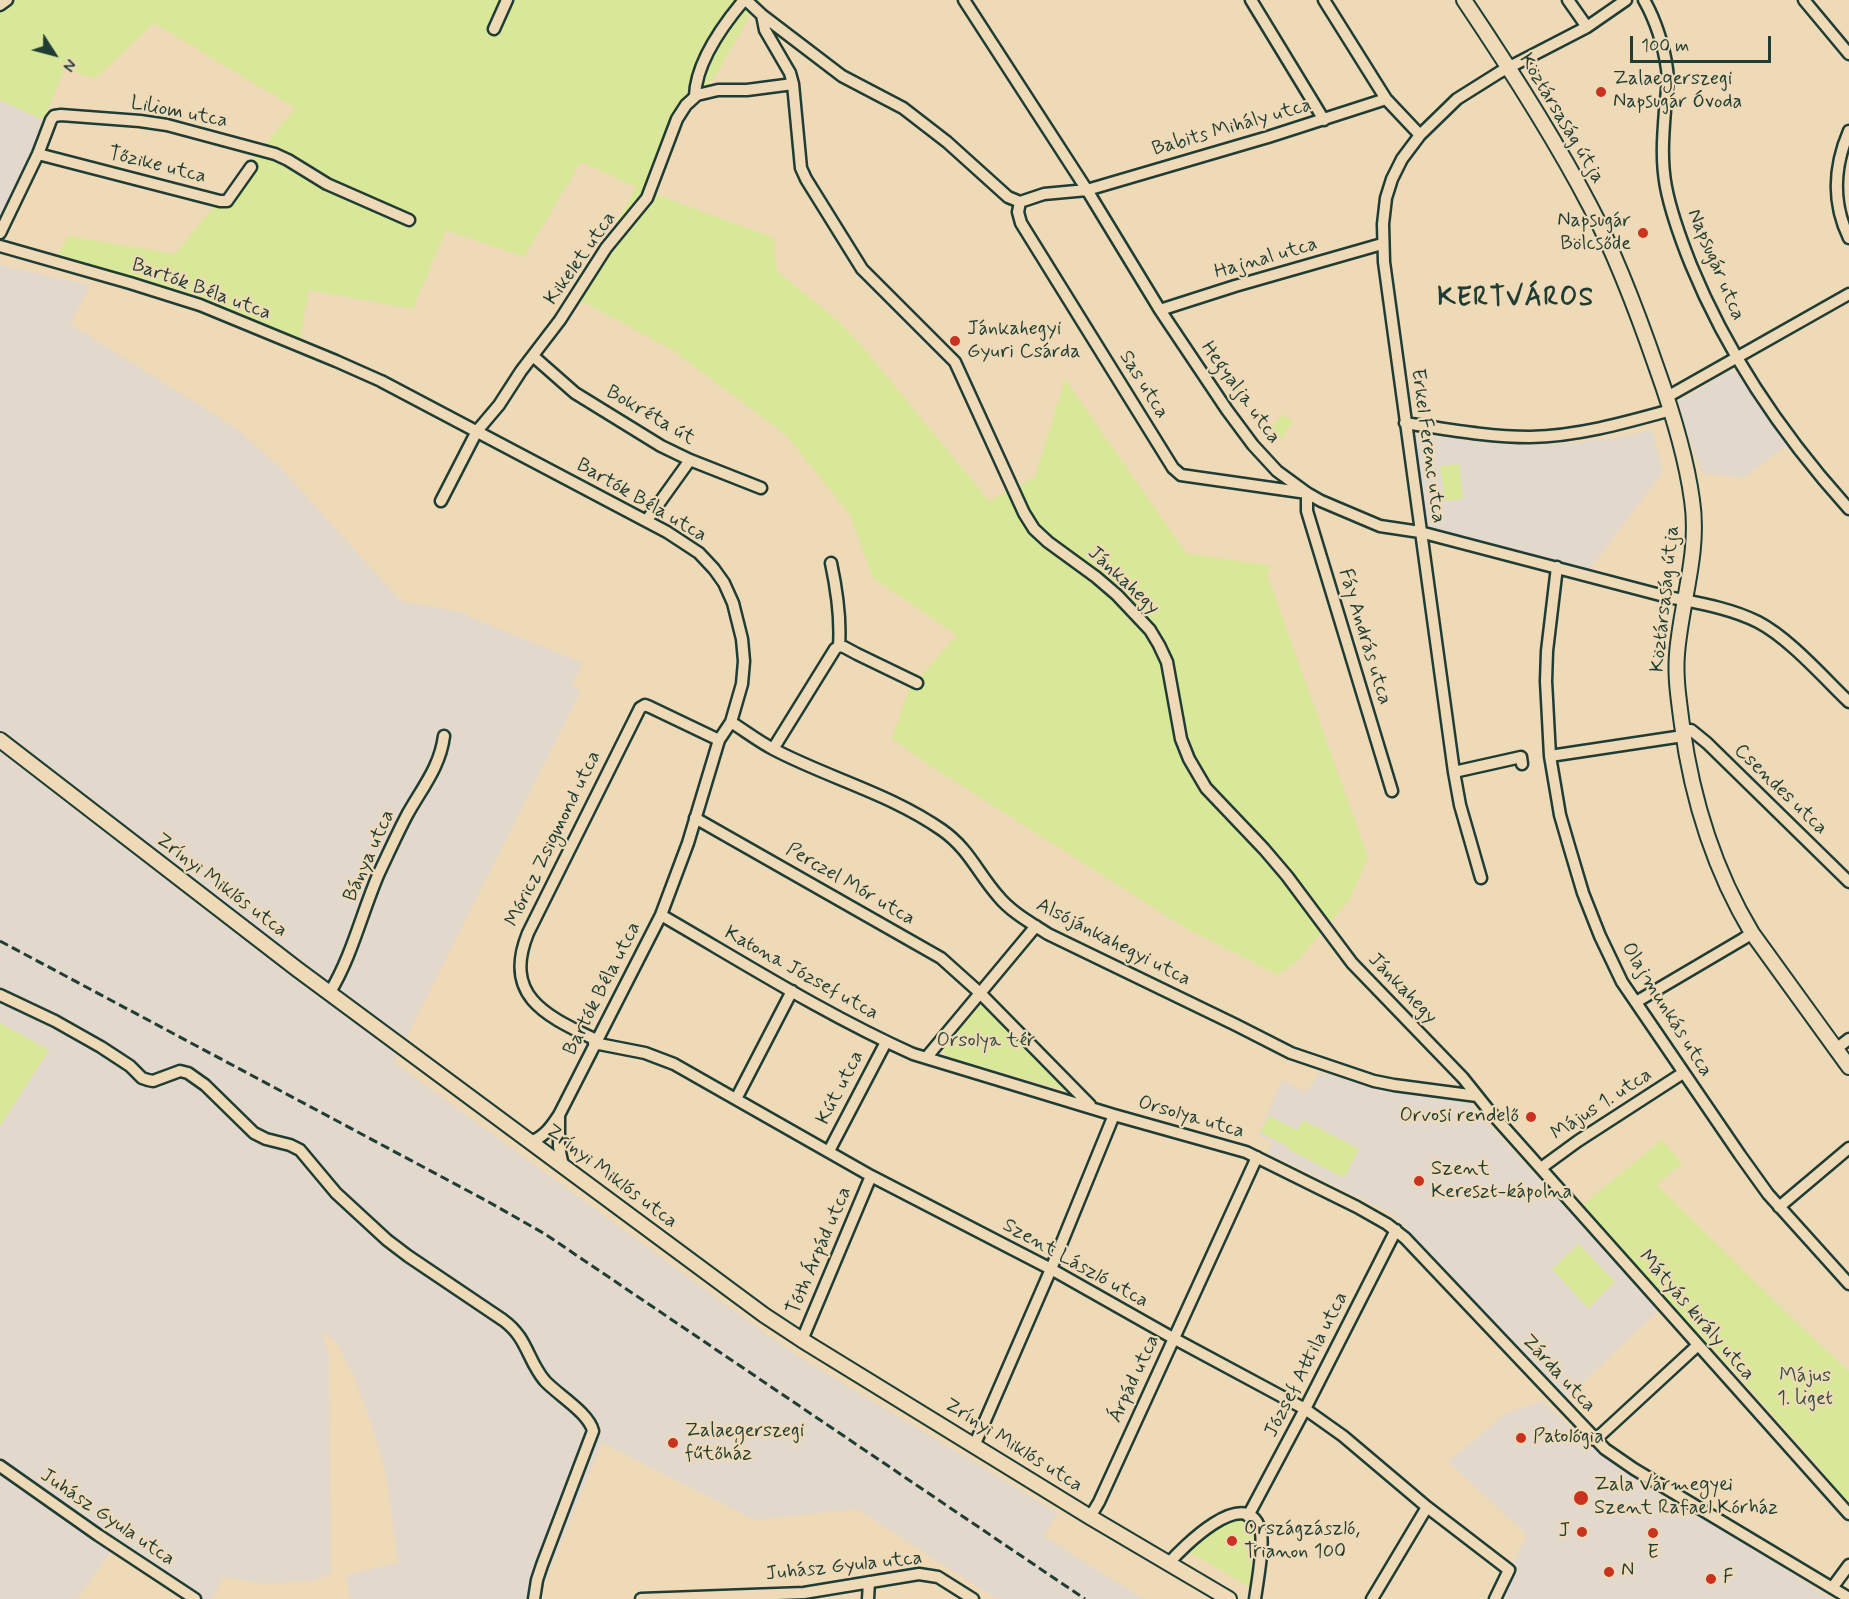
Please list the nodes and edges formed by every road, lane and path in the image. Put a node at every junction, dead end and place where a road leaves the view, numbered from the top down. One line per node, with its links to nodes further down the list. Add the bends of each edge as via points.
1 (7, 0): 12 (street)
2 (507, 0): 15 (street)
3 (745, 0): 13 (street); 19 (street, Kikelet utca, via 706,58)
4 (964, 0): 26 (street, Hegyalja utca)
5 (1251, 0): 21 (street)
6 (1324, 0): 20 (street)
7 (1464, 0): 17 (main road, Köztársaság útja)
8 (1568, 0): 14 (street)
9 (1626, 0): 14 (street, Erkel Ferenc utca)
10 (1644, 0): 36 (street, Napsugár utca, via 1667,69 1662,148 1666,189 1696,278)
11 (1804, 0): 16 (street)
12 (0, 5)
13 (762, 15): 18 (street, Jánkahegy, via 765,30 790,73); 27 (street, via 842,76 903,108)
14 (1587, 27): 17 (street, Erkel Ferenc utca)
15 (494, 28)
16 (1849, 54)
17 (1508, 67): 23 (street, Erkel Ferenc utca, via 1457,99); 37 (main road, Köztársaság útja, via 1592,208)
18 (792, 84): 19 (street, via 718,90); 81 (street, Jánkahegy, via 801,168 806,179 862,269 955,362 1034,529 1117,595 1150,630 1167,662 1181,739 1206,788 1287,876 1352,963)
19 (695, 96): 35 (street, Kikelet utca, via 677,119 648,198 606,248 561,320)
20 (1386, 99): 21 (street, Babits Mihály utca); 23 (street)
21 (1324, 120): 26 (street, Babits Mihály utca)
22 (1849, 131): 30 (street, via 1840,158 1837,187 1840,214)
23 (1420, 135): 31 (street, Erkel Ferenc utca, via 1402,159 1389,188)
24 (38, 154): 25 (street, Tőzike utca, via 220,201 227,201); 28 (street, Liliom utca, via 54,116 167,125 275,154 327,184); 29 (street, Liliom utca)
25 (250, 167)
26 (1087, 190): 27 (street, via 1044,194); 34 (street, Hegyalja utca)
27 (1020, 202): 42 (street, Sas utca, via 1021,223 1173,468 1182,475)
28 (409, 220)
29 (0, 233)
30 (1849, 238)
31 (1382, 244): 34 (street, Hajnal utca); 38 (street, Erkel Ferenc utca)
32 (0, 246): 39 (street, Bartók Béla utca, via 200,305 381,381)
33 (1849, 294): 36 (street)
34 (1160, 310): 42 (street, Hegyalja utca, via 1253,445)
35 (533, 356): 39 (street, Kikelet utca); 40 (street, Bokréta út, via 575,393)
36 (1738, 358): 37 (street); 44 (street, Napsugár utca, via 1788,435)
37 (1669, 403): 38 (street, via 1611,427 1570,434 1491,435); 49 (main road, Köztársaság útja, via 1694,517 1693,556)
38 (1405, 423): 46 (street, Erkel Ferenc utca)
39 (477, 431): 43 (street, Kikelet utca); 45 (street, Bartók Béla utca)
40 (690, 460): 41 (street, Bokréta út); 45 (street)
41 (761, 488)
42 (1307, 493): 46 (street, Hegyalja utca, via 1380,526); 62 (street, Fáy András utca, via 1307,511)
43 (441, 501)
44 (1849, 509)
45 (647, 520): 53 (street, Bartók Béla utca, via 707,561 720,576 733,603 742,639 744,673)
46 (1420, 532): 48 (street, Hegyalja utca); 61 (street, Erkel Ferenc utca)
47 (831, 563): 50 (street, via 841,624)
48 (1557, 567): 49 (street, Hegyalja utca); 59 (street, Olajmunkás utca, via 1547,651)
49 (1685, 600): 52 (street, Hegyalja utca, via 1742,616 1765,627); 54 (main road, Köztársaság útja, via 1677,657)
50 (839, 646): 51 (street); 58 (street)
51 (917, 684)
52 (1849, 702)
53 (731, 722): 57 (street, Bartók Béla utca); 58 (street, Alsójánkahegyi utca)
54 (1683, 733): 59 (street); 65 (street, Csendes utca, via 1691,730 1707,743); 68 (main road, Köztársaság útja, via 1706,838)
55 (444, 736): 70 (street, Bánya utca, via 437,765 379,874)
56 (0, 740): 70 (main road, Zrínyi Miklós utca)
57 (719, 740): 63 (street, Bartók Béla utca); 75 (street, Móricz Zsigmond utca, via 650,706 640,708 528,933 519,969 528,994 557,1021)
58 (773, 749): 67 (street, Alsójánkahegyi utca, via 909,810 941,829 966,851 999,897)
59 (1550, 756): 73 (street, Olajmunkás utca, via 1560,815 1583,893 1610,958)
60 (1522, 764): 61 (street, via 1521,757)
61 (1454, 772): 64 (street, Erkel Ferenc utca)
62 (1392, 791)
63 (695, 818): 66 (street, Bartók Béla utca); 71 (street, Perczel Mór utca, via 928,951)
64 (1482, 878)
65 (1849, 882)
66 (661, 915): 69 (street, Katona József utca); 75 (street, Bartók Béla utca)
67 (1036, 926): 71 (street); 81 (street, Alsójánkahegyi utca, via 1291,1053 1374,1081)
68 (1752, 933): 73 (street); 77 (main road, Köztársaság útja)
69 (792, 991): 76 (street, Katona József utca); 82 (street)
70 (330, 992): 86 (main road, Zrínyi Miklós utca)
71 (980, 993): 78 (street); 83 (street)
72 (0, 995): 114 (street, via 101,1047 148,1080 180,1071 194,1076 254,1133 300,1150 336,1192 398,1249 518,1333 541,1376 588,1420 593,1431 542,1565)
73 (1636, 1002): 80 (street, Olajmunkás utca)
74 (1849, 1039): 77 (street)
75 (595, 1042): 82 (street, Szent László utca, via 653,1055); 84 (street, Bartók Béla utca)
76 (885, 1042): 78 (street, Katona József utca); 88 (street, Kút utca)
77 (1836, 1049): 79 (main road, Köztársaság útja)
78 (926, 1058): 83 (street)
79 (1849, 1067)
80 (1683, 1073): 91 (street, Május 1. utca); 93 (street, Olajmunkás utca)
81 (1477, 1096): 91 (street, Mátyás király utca)
82 (736, 1100): 88 (street, Szent László utca)
83 (1092, 1107): 85 (street)
84 (559, 1115): 86 (street, via 545,1134); 90 (street, via 558,1148)
85 (1114, 1115): 89 (street, Orsolya utca); 95 (street)
86 (531, 1142): 90 (main road, Zrínyi Miklós utca)
87 (1849, 1149): 93 (street)
88 (829, 1151): 92 (street, Szent László utca)
89 (1257, 1157): 94 (street, Zárda utca); 97 (street, Árpád utca)
90 (563, 1166): 98 (main road, Zrínyi Miklós utca)
91 (1541, 1168): 99 (street, Mátyás király utca)
92 (870, 1176): 95 (street, Szent László utca); 98 (street, Tóth Árpád utca)
93 (1779, 1207): 96 (street, Olajmunkás utca)
94 (1396, 1230): 100 (street, József Attila utca); 101 (street, Zárda utca)
95 (1051, 1269): 97 (street, Szent László utca); 102 (street)
96 (1849, 1284)
97 (1173, 1338): 100 (street, Szent László utca); 107 (street, Árpád utca)
98 (802, 1340): 102 (main road, Zrínyi Miklós utca)
99 (1698, 1346): 101 (street); 105 (street, Mátyás király utca)
100 (1305, 1409): 104 (street, Szent László utca); 106 (street, József Attila utca)
101 (1595, 1440): 111 (street, Zárda utca, via 1634,1468)
102 (974, 1446): 107 (main road, Zrínyi Miklós utca)
103 (0, 1466): 113 (street, Juhász Gyula utca)
104 (1426, 1507): 120 (street); 121 (street, Szent László utca, via 1509,1570)
105 (1849, 1514)
106 (1248, 1516): 108 (street, via 1233,1514 1216,1522); 119 (street, via 1255,1520 1261,1533)
107 (1090, 1517): 108 (main road, Zrínyi Miklós utca)
108 (1168, 1564): 118 (main road, Zrínyi Miklós utca)
109 (1849, 1565): 111 (street)
110 (868, 1582): 115 (street, Juhász Gyula utca, via 804,1593); 116 (street); 117 (street, Juhász Gyula utca, via 925,1574 943,1579)
111 (1832, 1588): 112 (street, Zárda utca)
112 (1849, 1598)
113 (195, 1599)
114 (534, 1599)
115 (641, 1599)
116 (868, 1599)
117 (973, 1599)
118 (1229, 1599)
119 (1255, 1599)
120 (1372, 1599)
121 (1495, 1599)

